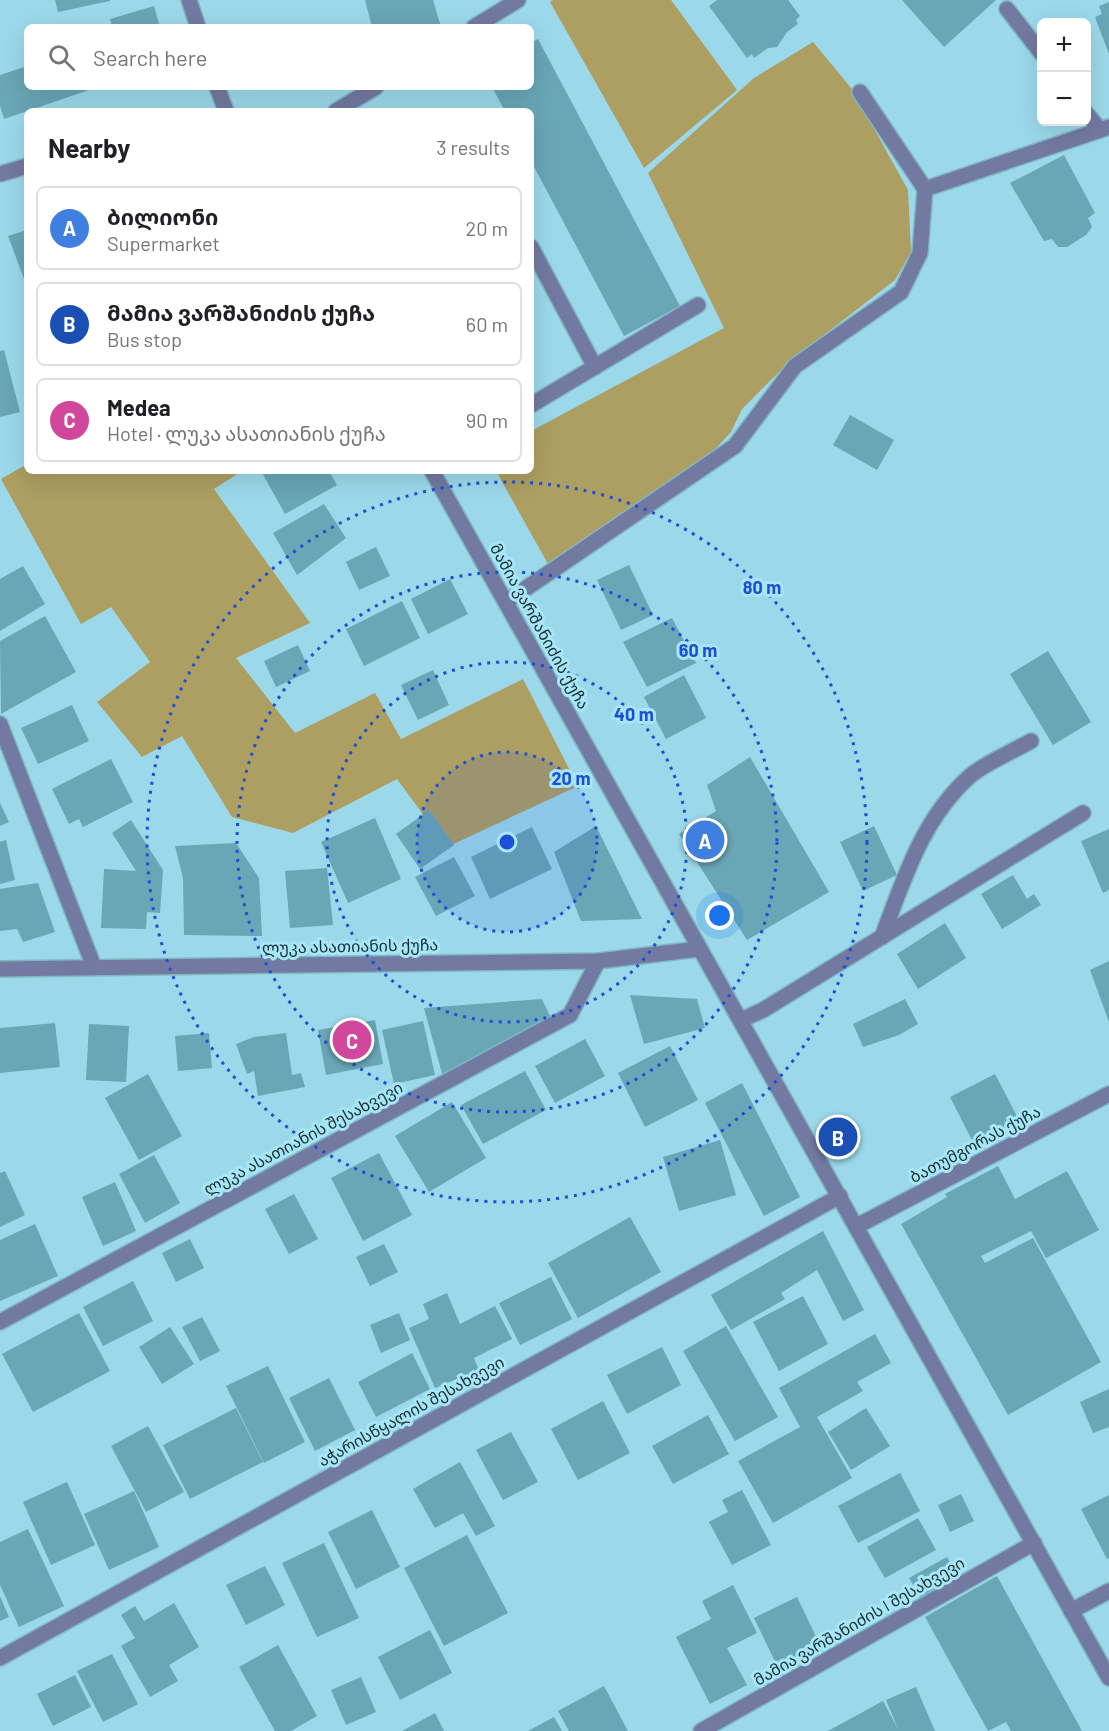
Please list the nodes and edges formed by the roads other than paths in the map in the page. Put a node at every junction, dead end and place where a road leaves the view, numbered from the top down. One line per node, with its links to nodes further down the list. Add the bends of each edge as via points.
1 (189, 0): 4 (street)
2 (518, 0): 5 (street)
3 (1008, 9): 6 (street)
4 (197, 24)
5 (479, 24)
6 (1037, 49)
7 (218, 90): 10 (street)
8 (371, 90): 11 (street)
9 (860, 92): 16 (street)
10 (225, 108)
11 (341, 108)
12 (1091, 117): 13 (street)
13 (1104, 128): 16 (street)
14 (24, 166): 15 (street)
15 (0, 174)
16 (925, 189): 22 (street, via 920,253 902,292 795,366 735,446)
17 (534, 253): 19 (street)
18 (698, 305): 19 (street)
19 (595, 367): 20 (street)
20 (534, 403)
21 (434, 474): 22 (street, მამია ვარშანიძის ქუჩა)
22 (506, 602): 27 (street, მამია ვარშანიძის ქუჩა)
23 (0, 724): 29 (street)
24 (1031, 741): 26 (street, via 971,775 941,808 919,841)
25 (1083, 813): 26 (street)
26 (882, 937): 31 (street)
27 (699, 950): 28 (street, ლუკა ასათიანის ქუჩა); 31 (street, მამია ვარშანიძის ქუჩა)
28 (598, 961): 29 (street, ლუკა ასათიანის ქუჩა); 35 (street, ლუკა ასათიანის შესახვევი, via 570,1015)
29 (94, 967): 30 (street, ლუკა ასათიანის ქუჩა)
30 (0, 969)
31 (741, 1020): 33 (street, მამია ვარშანიძის ქუჩა)
32 (1109, 1094): 34 (street, ბათუმგორას ქუჩა)
33 (840, 1196): 34 (street, მამია ვარშანიძის ქუჩა); 39 (street, აჭარისწყალის შესახვევი)
34 (857, 1226): 36 (street, მამია ვარშანიძის ქუჩა)
35 (0, 1322)
36 (1034, 1543): 38 (street, მამია ვარშანიძის ქუჩა); 41 (street, მამია ვარშანიძის I შესახვევი)
37 (1109, 1591): 38 (street)
38 (1071, 1611): 40 (street, მამია ვარშანიძის ქუჩა)
39 (0, 1658)
40 (1109, 1678)
41 (702, 1731)

